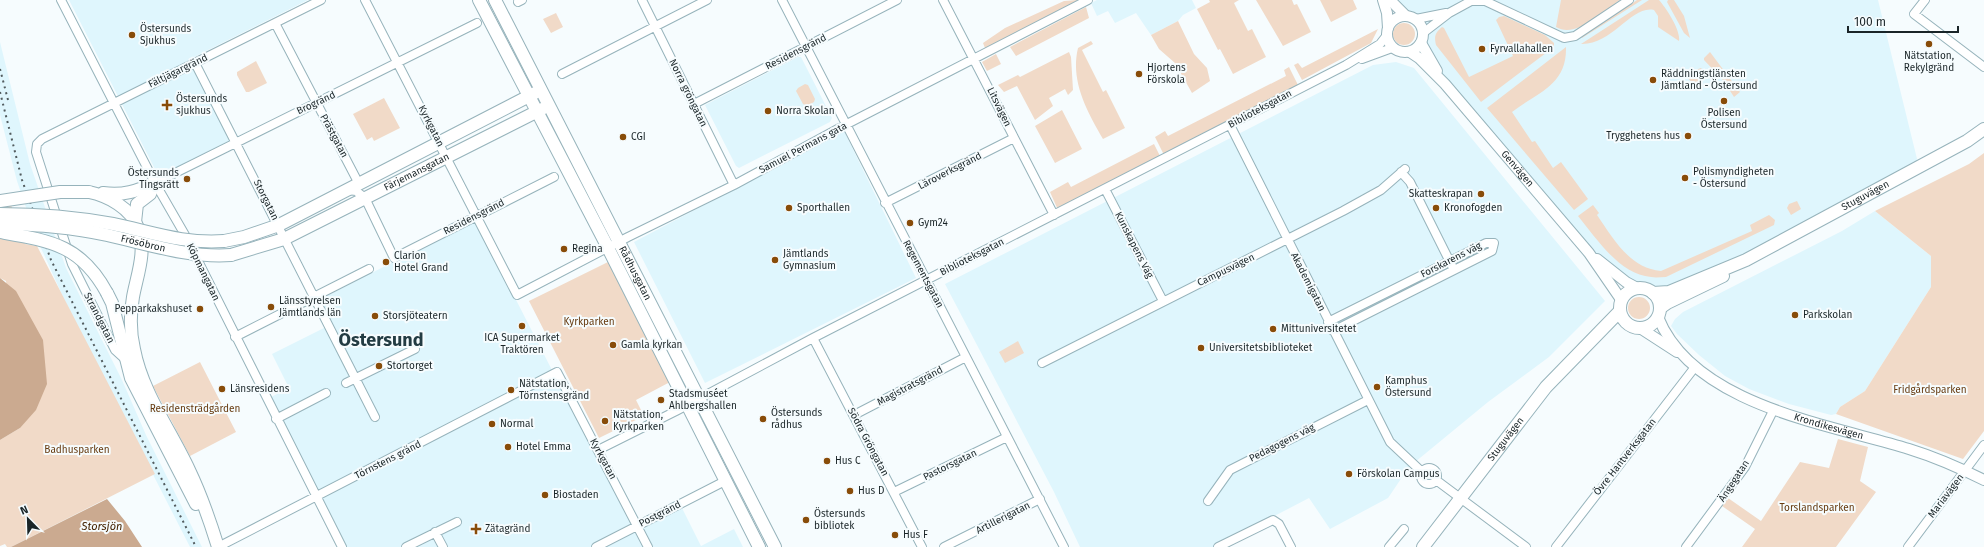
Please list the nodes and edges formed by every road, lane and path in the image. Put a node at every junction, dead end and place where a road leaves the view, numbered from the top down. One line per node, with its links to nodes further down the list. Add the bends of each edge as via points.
1 (61, 0): 37 (street, Köpmangatan)
2 (321, 0): 19 (street, Fältjägargränd)
3 (365, 0): 29 (street, Kyrkgatan)
4 (479, 0): 35 (main road, Rådhusgatan)
5 (495, 0): 34 (main road, Rådhusgatan)
6 (642, 0): 21 (street, Norra gröngatan)
7 (707, 0): 21 (street)
8 (782, 0): 24 (street, Regementsgatan)
9 (897, 0): 24 (street, Residensgränd)
10 (943, 0): 27 (street, Litsvägen)
11 (1088, 0): 27 (street, Samuel Permans gata)
12 (1383, 0): 22 (street, via 1387,13)
13 (1390, 0): 17 (street)
14 (1629, 0): 16 (street, via 1575,36 1564,38 1485,1 1471,1)
15 (1925, 0): 31 (street, via 1914,14)
16 (1449, 13): 18 (street); 23 (street)
17 (1406, 16): 18 (street); 22 (street, via 1392,22)
18 (1416, 19): 23 (street, via 1422,25)
19 (275, 23): 28 (street, Fältjägargränd); 36 (street, Prästgatan)
20 (477, 23): 29 (street, Brogränd)
21 (655, 26): 32 (street); 38 (street, Norra gröngatan)
22 (1387, 31): 25 (street); 30 (street, Biblioteksgatan, via 1380,44)
23 (1422, 38): 26 (street, via 1417,48); 33 (street, Genvägen)
24 (807, 46): 38 (street, Residensgränd); 41 (street, Regementsgatan)
25 (1392, 48): 26 (street); 30 (street, Biblioteksgatan)
26 (1410, 52): 33 (street, Genvägen)
27 (975, 59): 41 (street, Samuel Permans gata); 44 (street, Litsvägen)
28 (195, 63): 37 (street, Fältjägargränd); 45 (street, Storgatan)
29 (398, 63): 36 (street, Brogränd); 46 (street, Kyrkgatan)
30 (1346, 65): 42 (street, Biblioteksgatan)
31 (1984, 67)
32 (562, 74)
33 (1445, 84): 68 (street, Genvägen)
34 (542, 90): 35 (main road, Färjemansgatan); 39 (main road, Rådhusgatan)
35 (528, 97): 40 (main road, Rådhusgatan); 46 (main road, Färjemansgatan)
36 (316, 102): 45 (street, Brogränd); 52 (street, Prästgatan)
37 (115, 103): 47 (street, Fältjägargränd, via 42,139); 50 (street, Köpmangatan)
38 (694, 104): 51 (street, Norra gröngatan)
39 (549, 105): 40 (main road, Färjemansgatan); 67 (main road, Rådhusgatan)
40 (536, 112): 48 (main road, Färjemansgatan); 67 (main road, Rådhusgatan)
41 (847, 124): 51 (street, Samuel Permans gata); 57 (street, Regementsgatan)
42 (1230, 125): 53 (street, Biblioteksgatan); 66 (street, Akademigatan)
43 (1984, 130): 69 (main road, Stuguvägen)
44 (1014, 138): 57 (street, Läroverksgränd); 59 (street, Litsvägen)
45 (236, 143): 50 (street, Brogränd); 63 (street, Storgatan)
46 (440, 143): 48 (street, Kyrkgatan); 52 (main road, Färjemansgatan)
47 (37, 144): 92 (street, Strandgatan, via 36,152 72,264 115,350)
48 (446, 156): 55 (main road, Färjemansgatan); 60 (street, Kyrkgatan)
49 (554, 177): 60 (street, Residensgränd)
50 (155, 183): 54 (main road, via 136,192 118,195); 61 (main road, via 150,194 137,204); 86 (street, Köpmangatan, via 185,236)
51 (734, 185): 67 (street, Samuel Permans gata)
52 (353, 187): 55 (street); 63 (main road, Färjemansgatan)
53 (1105, 189): 59 (street, Biblioteksgatan); 78 (street, Kunskapens Väg)
54 (89, 192): 56 (main road, bridge, via 60,192); 61 (main road, via 112,200)
55 (365, 198): 60 (street, Residensgränd, via 394,258); 65 (main road, Färjemansgatan)
56 (0, 201)
57 (885, 203): 73 (street, Regementsgatan)
58 (0, 214): 63 (main road, Frösöbron, bridge, via 74,218 189,242 224,241)
59 (1054, 215): 73 (street, Biblioteksgatan)
60 (477, 216): 76 (street, Kyrkgatan)
61 (135, 222): 121 (main road, via 141,238 140,266 133,298 132,335 137,363 186,465)
62 (0, 223): 65 (main road, Frösöbron, bridge, via 70,228 197,256 231,255)
63 (279, 225): 65 (street, Storgatan)
64 (0, 232): 92 (main road, bridge, via 51,243 72,252 85,262 98,277 112,303)
65 (284, 239): 77 (street, Storgatan)
66 (1287, 240): 70 (street, Campusvägen, via 1381,190 1403,170); 78 (street, Campusvägen); 83 (street, Akademigatan)
67 (613, 245): 76 (street, Samuel Permans gata); 99 (main road, Rådhusgatan); 101 (main road, Rådhusgatan)
68 (1589, 253): 74 (street, Genvägen, via 1626,282); 80 (street, Genvägen)
69 (1746, 260): 75 (main road, Stuguvägen, via 1669,292); 82 (main road, Stuguvägen, via 1712,283 1667,303)
70 (1449, 261): 72 (street); 72 (street, Forskarens väg, via 1486,243 1494,243 1492,251); 79 (street, Forskarens väg)
71 (369, 269): 77 (street)
72 (1454, 270): 81 (street, Forskarens väg)
73 (927, 280): 88 (street, Biblioteksgatan); 91 (street, Regementsgatan)
74 (1639, 288): 75 (main road); 80 (main road, via 1632,290)
75 (1653, 293): 82 (main road, via 1658,300)
76 (517, 295)
77 (314, 297): 86 (street); 96 (street, Storgatan)
78 (1163, 301): 93 (street, Campusvägen)
79 (1368, 302): 81 (street); 83 (street, Forskarens väg)
80 (1621, 306): 84 (main road, via 1623,319); 87 (main road, Stuguvägen)
81 (1373, 311): 85 (street, Forskarens väg)
82 (1659, 312): 84 (main road, via 1654,323 1647,327); 90 (street, Krondikesvägen, via 1666,333)
83 (1328, 322): 85 (street, Akademigatan)
84 (1634, 327): 87 (main road, Stuguvägen); 90 (street, Krondikesvägen)
85 (1333, 331): 100 (street, Akademigatan)
86 (235, 337): 105 (street, Köpmangatan)
87 (1596, 337): 114 (main road, Stuguvägen, via 1546,387)
88 (813, 338): 99 (street, Biblioteksgatan); 103 (street, Södra Gröngatan)
89 (415, 348): 96 (street)
90 (1682, 355): 94 (street, Krondikesvägen)
91 (966, 357): 103 (street, Magistratsgränd); 106 (street, Regementsgatan)
92 (126, 360): 121 (main road, Strandgatan, via 131,378)
93 (1042, 364)
94 (1695, 367): 102 (street, Krondikesvägen, via 1723,387); 137 (street, Övre Hantverksgatan)
95 (557, 372): 108 (street, Kyrkgatan); 113 (street, Törnstens gränd)
96 (355, 378): 97 (street); 104 (street, Storgatan)
97 (346, 383)
98 (326, 393): 105 (street)
99 (700, 398): 101 (street, Biblioteksgatan); 128 (main road, Rådhusgatan)
100 (1368, 400): 114 (street, Akademigatan, via 1390,442 1422,472 1422,480 1426,483 1436,480); 116 (street, Pedagogens väg, via 1230,470)
101 (688, 404): 108 (street, Biblioteksgatan); 111 (main road, Rådhusgatan)
102 (1774, 409): 109 (street, Krondikesvägen, via 1910,449); 138 (street, Ängegatan, via 1745,468)
103 (854, 415): 112 (street, Södra Gröngatan)
104 (375, 417)
105 (276, 419): 113 (street, Köpmangatan)
106 (1007, 437): 112 (street, Pastorsgatan); 115 (street, Regementsgatan)
107 (1984, 445): 109 (street, Mariavägen)
108 (598, 450): 118 (street, Kyrkgatan)
109 (1964, 471): 110 (street, Krondikesvägen); 139 (street, Mariavägen)
110 (1984, 480)
111 (725, 481): 118 (street, Postgränd); 127 (main road, Rådhusgatan)
112 (894, 492): 129 (street, Södra Gröngatan)
113 (316, 496): 121 (street, Törnstens gränd); 122 (street, Köpmangatan)
114 (1460, 498): 135 (main road, Stuguvägen); 136 (street)
115 (1040, 499): 130 (street, Artillerigatan); 131 (street, Regementsgatan)
116 (1208, 500)
117 (457, 522): 120 (street)
118 (638, 526): 125 (street, Postgränd); 126 (street, Kyrkgatan)
119 (1404, 529): 134 (street)
120 (435, 532): 123 (street); 124 (street)
121 (218, 547)
122 (342, 547)
123 (406, 547)
124 (443, 547)
125 (596, 547)
126 (648, 547)
127 (759, 547)
128 (776, 547)
129 (922, 547)
130 (944, 547)
131 (1064, 547)
132 (1218, 547): 133 (street, via 1273,520 1279,524)
133 (1291, 547)
134 (1389, 547)
135 (1423, 547)
136 (1526, 547)
137 (1556, 547)
138 (1686, 547)
139 (1908, 547)

